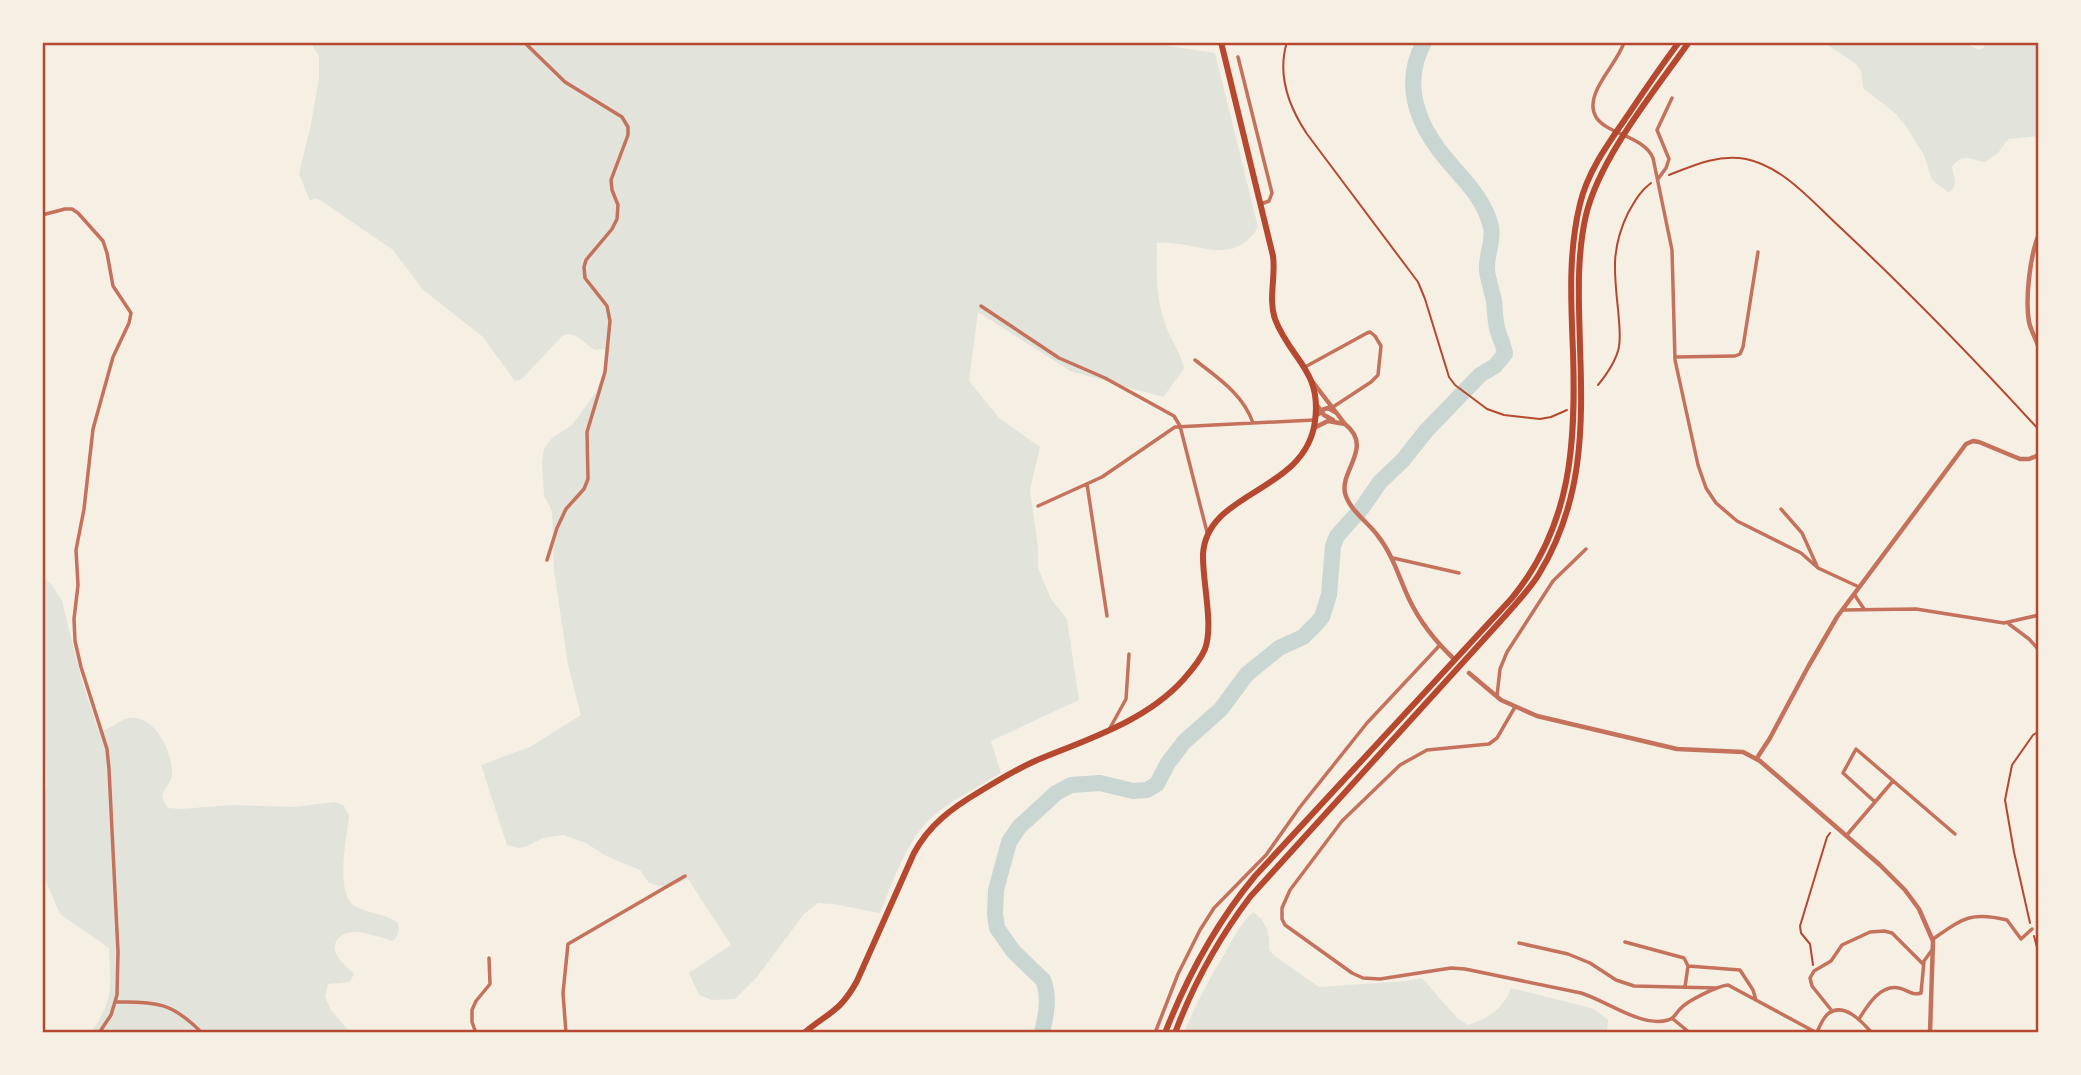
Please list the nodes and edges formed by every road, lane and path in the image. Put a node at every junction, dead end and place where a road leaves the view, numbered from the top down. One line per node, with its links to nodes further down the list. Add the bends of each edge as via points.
1 (524, 42): 40 (street, via 565,82 622,117 628,127 611,180 617,219 583,267 587,281 607,306 610,321 605,372 587,432 588,479 566,509)
2 (1221, 42): 10 (main road)
3 (1287, 42): 23 (path, via 1283,74 1298,120 1418,282 1448,377 1499,414 1531,419 1551,417)
4 (1624, 42): 9 (street, via 1599,85 1595,114 1645,147)
5 (1679, 42): 89 (main road, via 1603,152 1581,201 1570,284 1573,446 1563,497 1545,546 1512,598 1240,894 1209,943)
6 (1689, 42): 90 (main road, via 1610,158 1590,200 1580,248 1580,457 1551,554 1506,615 1250,897 1218,944)
7 (1238, 57): 10 (street, via 1272,193 1269,201)
8 (1672, 98): 9 (street, via 1657,130 1669,159)
9 (1658, 179): 16 (street, via 1673,254); 20 (path, via 1637,197 1618,238 1614,267 1619,346); 32 (path, via 1716,159 1746,159 1775,170 1890,275)
10 (1261, 204): 18 (main road, via 1274,261 1274,315)
11 (42, 215): 79 (street, via 72,209 99,236 107,250 113,286 131,311 113,357 91,440 77,543 74,626 109,762)
12 (2039, 234): 15 (street, via 2031,261 2029,310)
13 (1758, 252): 16 (street, via 1741,353)
14 (981, 306): 30 (street, via 1059,358 1167,411)
15 (2039, 348)
16 (1674, 357): 41 (street, via 1699,470 1713,500 1737,521 1801,553)
17 (1195, 360): 28 (street, via 1234,393)
18 (1305, 367): 19 (main road); 22 (street, via 1367,333 1375,337 1381,346 1378,375)
19 (1310, 377): 21 (main road); 22 (street)
20 (1598, 385)
21 (1315, 401): 24 (street); 26 (main road)
22 (1333, 407): 25 (street)
23 (1572, 407)
24 (1321, 411): 25 (street, via 1328,408); 26 (street); 27 (street)
25 (1338, 415): 29 (street)
26 (1315, 420): 28 (street); 31 (main road)
27 (1338, 422): 29 (street); 31 (street)
28 (1253, 423): 30 (street)
29 (1345, 424): 39 (street, via 1356,442 1345,490 1348,499)
30 (1180, 426): 34 (street); 37 (street)
31 (1314, 428): 37 (main road, via 1306,449 1291,468 1225,513)
32 (2039, 430)
33 (2036, 456): 43 (street, via 2020,460 1979,442 1968,443)
34 (1087, 484): 35 (street); 48 (street)
35 (1038, 506)
36 (1781, 509): 41 (street, via 1803,535)
37 (1208, 534): 57 (main road, via 1202,559 1208,628 1204,650 1171,692)
38 (1586, 549): 55 (street, via 1553,581 1507,653)
39 (1391, 558): 42 (street); 50 (street, via 1414,608)
40 (547, 560)
41 (1818, 568): 43 (street)
42 (1459, 573)
43 (1859, 587): 44 (street)
44 (1854, 594): 45 (street); 46 (street)
45 (1842, 610): 46 (street); 59 (street)
46 (1866, 610): 49 (street, via 1916,609)
47 (2039, 615): 49 (street)
48 (1107, 616)
49 (2007, 623): 51 (street)
50 (1440, 645): 53 (street); 88 (street, via 1367,723 1270,849 1214,908 1178,974)
51 (2039, 650)
52 (1129, 654): 57 (street, via 1126,699)
53 (1454, 659)
54 (1469, 673): 55 (street)
55 (1497, 697): 56 (street)
56 (1515, 707): 59 (street, via 1658,745 1741,752); 81 (street, via 1489,744 1427,750 1400,765 1342,821 1298,879 1283,902 1283,922 1367,979 1465,969 1589,996 1643,1020)
57 (1110, 729): 87 (main road, via 1007,775 934,825 909,862 845,1000)
58 (2039, 731): 66 (path, via 2012,765 2005,800)
59 (1757, 758): 62 (street)
60 (1893, 781): 61 (street); 61 (street, via 1856,749 1843,773); 63 (street)
61 (1875, 802): 64 (street)
62 (1835, 826): 64 (street); 75 (path, via 1827,837 1800,926 1810,944)
63 (1955, 834)
64 (1846, 836): 67 (street, via 1908,892)
65 (685, 876): 86 (street, via 568,944 563,993)
66 (2032, 929): 67 (street, via 2021,939 2007,920 1969,917); 71 (path)
67 (1933, 939): 70 (street)
68 (1625, 942): 74 (street, via 1681,956)
69 (1519, 943): 76 (street, via 1570,954 1631,986)
70 (1933, 948): 73 (street); 94 (street)
71 (2039, 955)
72 (489, 958): 85 (street, via 489,984 472,1010)
73 (1923, 964): 75 (street, via 1894,934 1884,930 1844,944); 82 (street, via 1919,995 1895,988 1881,993)
74 (1688, 966): 76 (street); 78 (street, via 1740,970)
75 (1814, 971): 80 (street, via 1810,982)
76 (1685, 988): 77 (street)
77 (1718, 988): 78 (street, via 1730,985); 81 (street)
78 (1756, 1000): 92 (street)
79 (116, 1002): 83 (street); 84 (street, via 165,1005)
80 (1832, 1011): 82 (street); 92 (street)
81 (1672, 1018): 91 (street)
82 (1859, 1019): 93 (street)
83 (99, 1033)
84 (202, 1033)
85 (476, 1033)
86 (566, 1033)
87 (804, 1033)
88 (1155, 1033)
89 (1165, 1033)
90 (1175, 1033)
91 (1690, 1033)
92 (1817, 1033)
93 (1872, 1033)
94 (1930, 1033)

